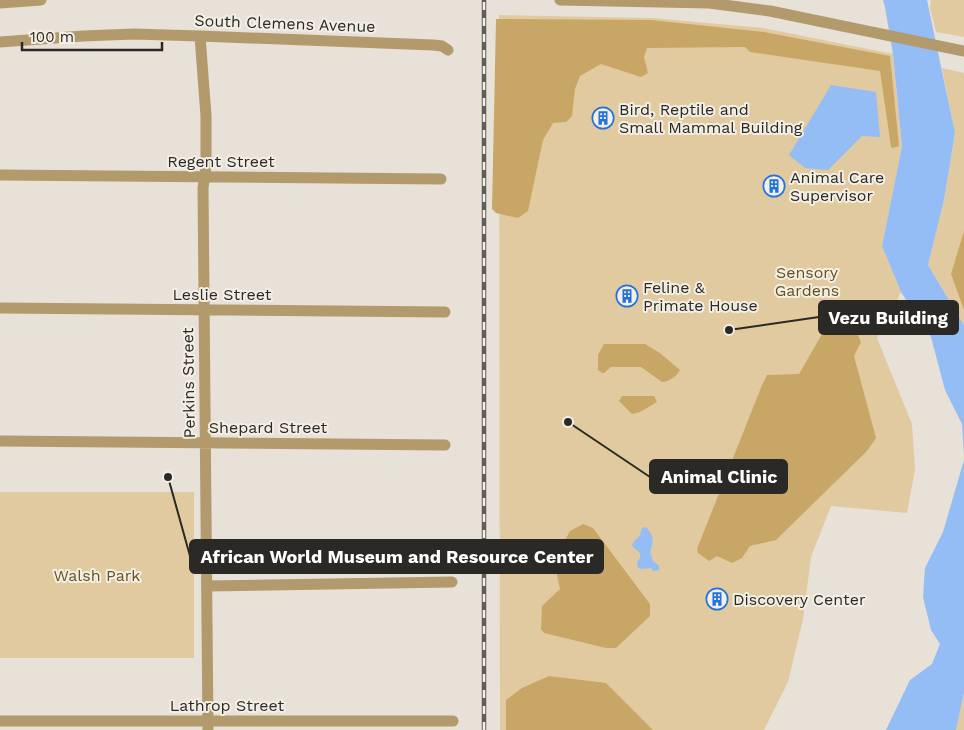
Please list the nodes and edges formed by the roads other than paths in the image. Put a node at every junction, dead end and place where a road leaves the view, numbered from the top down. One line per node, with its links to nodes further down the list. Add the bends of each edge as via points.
1 (41, 0): 3 (street)
2 (560, 0): 7 (street, via 709,4 770,11)
3 (0, 3)
4 (200, 36): 5 (street, South Clemens Avenue, via 134,34); 6 (street, South Clemens Avenue, via 434,45); 9 (street, Perkins Street, via 206,116)
5 (0, 42)
6 (448, 50)
7 (964, 52)
8 (0, 175): 9 (street, Regent Street)
9 (204, 177): 10 (street, Regent Street); 12 (street, Perkins Street)
10 (441, 179)
11 (0, 308): 12 (street, Leslie Street)
12 (204, 310): 13 (street, Leslie Street); 15 (street, Perkins Street)
13 (445, 312)
14 (0, 441): 15 (street, Shepard Street)
15 (205, 443): 16 (street, Shepard Street); 18 (street, Perkins Street)
16 (445, 445)
17 (452, 582): 18 (street)
18 (207, 586): 21 (street, Perkins Street)
19 (0, 720): 21 (street, Lathrop Street)
20 (454, 721): 21 (street, Lathrop Street)
21 (208, 726)

